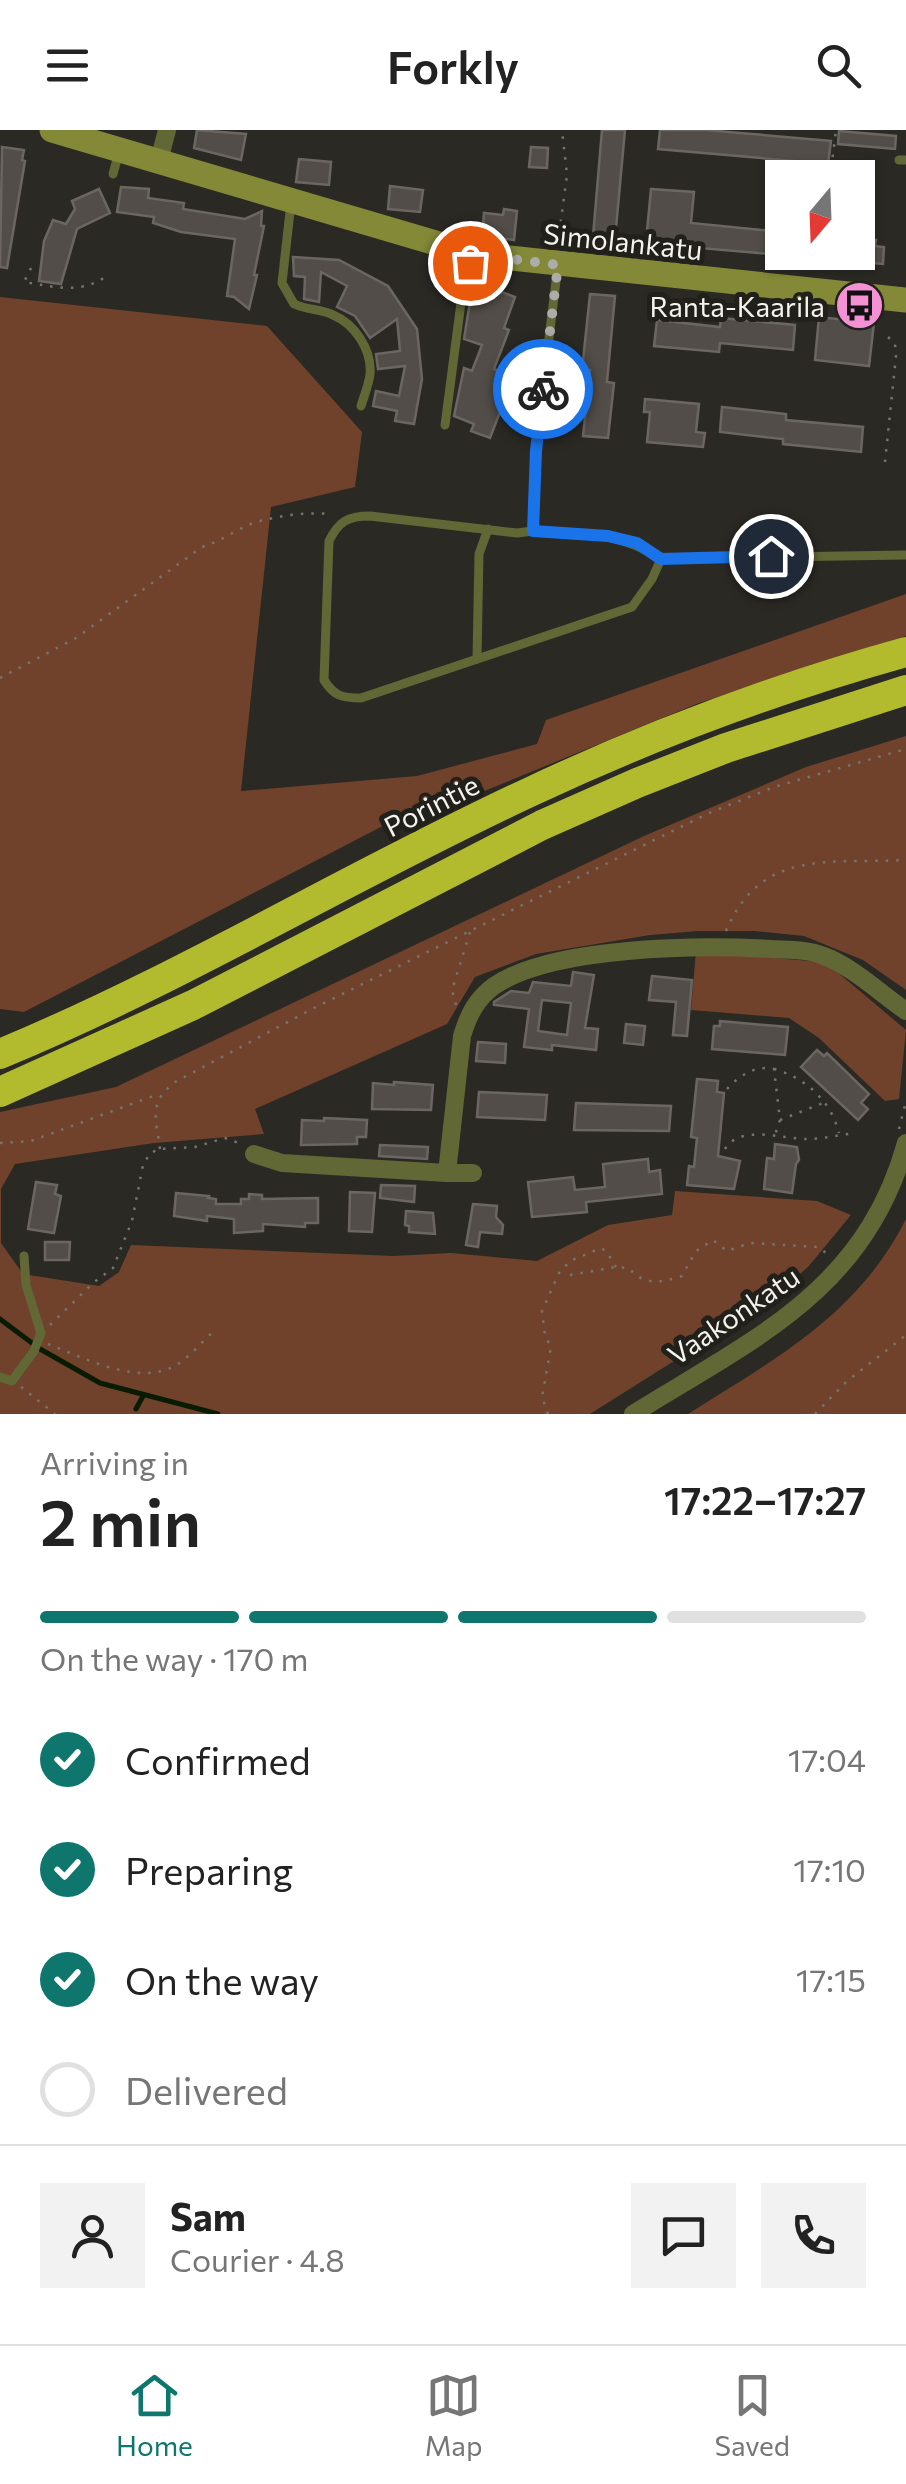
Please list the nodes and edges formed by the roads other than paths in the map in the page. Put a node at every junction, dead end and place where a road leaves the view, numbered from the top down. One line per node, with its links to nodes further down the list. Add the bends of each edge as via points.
1 (52, 130): 3 (street, Simolankatu, via 116,162)
2 (168, 130): 3 (street)
3 (158, 161): 4 (street, Simolankatu)
4 (292, 200): 5 (street, Simolankatu); 8 (lane, via 282,283 294,304 329,313 359,337 370,374)
5 (473, 254): 6 (street, Simolankatu); 9 (lane)
6 (557, 265): 7 (street, Simolankatu); 11 (lane)
7 (906, 300)
8 (361, 406)
9 (445, 425)
10 (488, 529): 11 (lane); 15 (lane, via 479,554); 15 (lane, via 350,516 329,541 324,680 330,691 361,698)
11 (533, 531): 13 (lane, via 608,536 637,543)
12 (906, 555): 13 (lane)
13 (661, 559): 15 (lane, via 632,607)
14 (906, 652): 18 (highway, Porintie, via 626,748 176,974)
15 (477, 659)
16 (906, 690): 19 (highway, via 636,783 194,1005)
17 (906, 1011): 22 (street, via 822,955 721,947 576,958 497,984 468,1016)
18 (0, 1054)
19 (0, 1092)
20 (906, 1143): 26 (street, Vaakonkatu, via 879,1214 813,1296)
21 (254, 1154): 22 (street, via 282,1163)
22 (446, 1172): 23 (street)
23 (473, 1173)
24 (24, 1256): 25 (lane, via 38,1342 12,1381)
25 (0, 1377)
26 (633, 1414)

